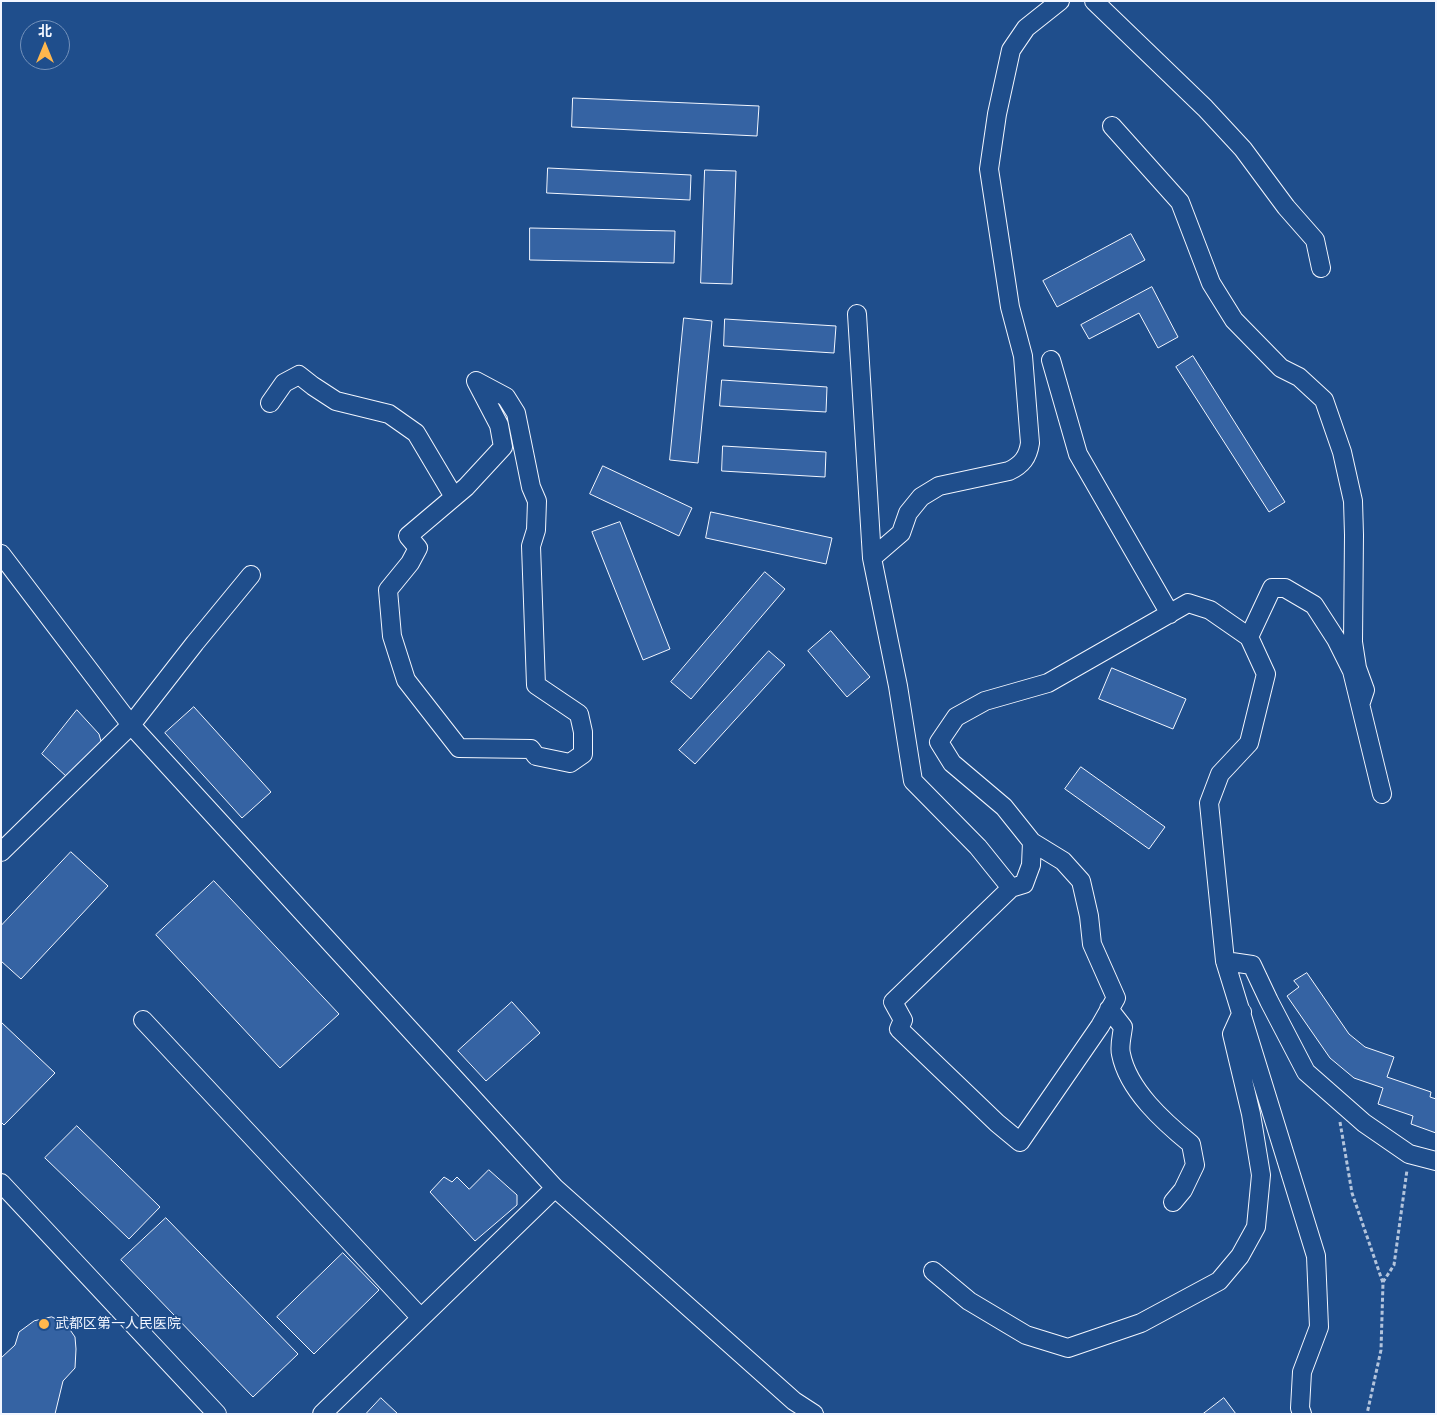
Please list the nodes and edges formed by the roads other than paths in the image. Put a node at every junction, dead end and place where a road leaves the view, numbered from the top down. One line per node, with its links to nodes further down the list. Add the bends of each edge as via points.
1 (1060, 1): 10 (street, via 1026,28 1011,50 989,169 1010,308 1023,356 1029,452 1024,461 1009,471 939,486 921,497 908,513 901,533)
2 (1094, 1): 4 (street, via 1243,149 1315,240)
3 (1112, 126): 14 (street, via 1180,202 1211,283 1234,320 1281,368 1299,377 1324,400 1342,452 1352,501 1353,642 1365,690)
4 (1321, 268)
5 (857, 314): 10 (street)
6 (1051, 360): 12 (street, via 1078,454)
7 (270, 403): 8 (street, via 284,383 299,375 336,401 389,414 416,433)
8 (454, 497): 8 (street, via 503,447 499,425 476,381 506,397 516,413 531,487 537,501 536,530 531,546 536,685 579,714 583,754 570,763 536,756 531,749 459,748 406,680 392,636 388,590 418,548 408,536)
9 (1, 554): 15 (street)
10 (872, 558): 19 (street, via 913,781 978,847)
11 (251, 575): 15 (street)
12 (1170, 614): 13 (street, via 1188,603 1210,610); 17 (street, via 1048,683 985,701 956,717 939,742 952,764 1004,807)
13 (1249, 637): 14 (street, via 1272,588 1286,588 1314,605 1332,632 1352,670); 20 (street, via 1266,674 1249,744 1220,774 1209,803)
14 (1361, 702): 16 (street)
15 (131, 725): 18 (street); 26 (street)
16 (1382, 794)
17 (1032, 842): 19 (street, via 1031,865 1024,884); 21 (street, via 1062,861 1081,881 1092,944 1116,998)
18 (1, 852)
19 (1011, 888): 21 (street, via 893,1002 903,1020 899,1029 1020,1142)
20 (1225, 960): 22 (street); 24 (street, via 1252,965 1306,1072 1364,1123 1410,1154)
21 (1109, 1009): 27 (street, via 1123,1027 1120,1052 1128,1076 1155,1111 1192,1144 1195,1165)
22 (1242, 1012): 28 (street, via 1232,1034 1261,1175 1256,1227 1240,1256 1219,1281 1141,1323 1068,1348 1026,1335 969,1301); 33 (street, via 1316,1256 1320,1327 1302,1372)
23 (143, 1020): 29 (street)
24 (1436, 1161)
25 (1, 1183): 30 (street)
26 (555, 1188): 29 (street); 32 (street, via 794,1401)
27 (1173, 1202)
28 (933, 1271)
29 (421, 1318): 31 (street)
30 (217, 1414)
31 (322, 1414)
32 (814, 1414)
33 (1302, 1414)

